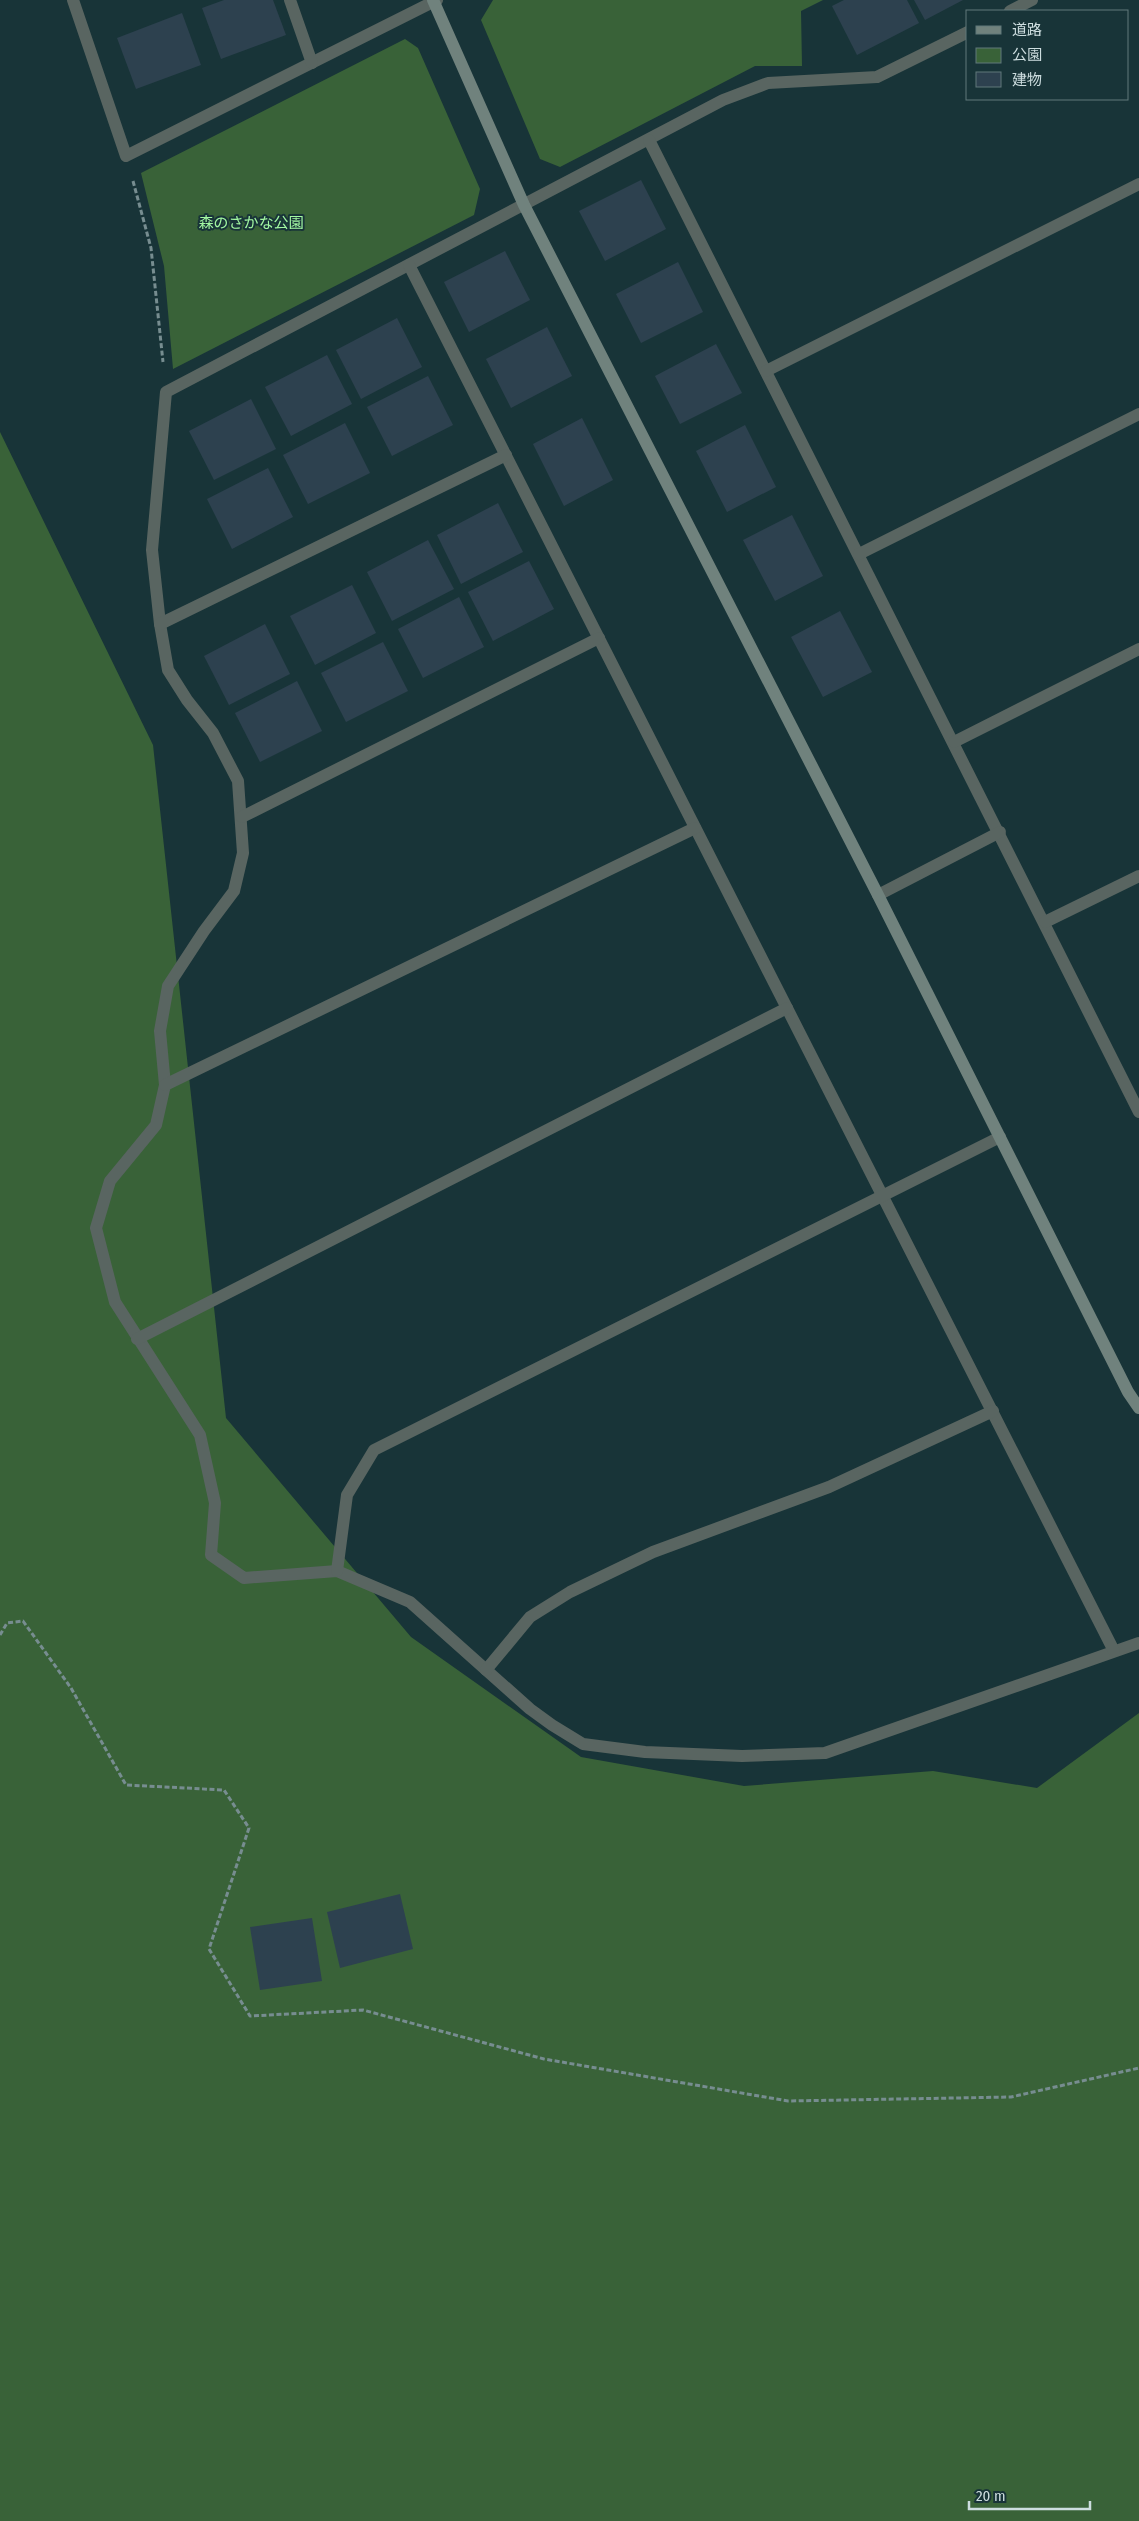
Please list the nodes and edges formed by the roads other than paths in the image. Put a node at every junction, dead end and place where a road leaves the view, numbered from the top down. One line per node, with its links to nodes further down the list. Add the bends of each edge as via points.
1 (73, 0): 7 (street, via 126,156)
2 (290, 0): 7 (street)
3 (435, 0): 7 (street); 10 (street)
4 (1032, 0): 5 (street)
5 (1012, 10)
6 (966, 33): 8 (street, via 877,77 768,83 723,100)
7 (312, 63)
8 (650, 140): 10 (street); 12 (street)
9 (1139, 184): 12 (street)
10 (524, 205): 11 (street); 24 (street)
11 (409, 265): 14 (street); 16 (street, via 166,392 152,550)
12 (766, 371): 15 (street)
13 (1139, 414): 15 (street)
14 (506, 456): 16 (street); 17 (street)
15 (859, 554): 19 (street)
16 (160, 624): 20 (street, via 168,670 213,734 238,780)
17 (599, 638): 20 (street); 21 (street)
18 (1139, 649): 19 (street)
19 (954, 742): 22 (street)
20 (242, 817): 27 (street, via 243,853 234,891 168,986 160,1031)
21 (695, 828): 26 (street); 27 (street)
22 (1000, 832): 24 (street); 25 (street)
23 (1139, 876): 25 (street)
24 (878, 895): 29 (street)
25 (1045, 922): 28 (street)
26 (787, 1008): 30 (street); 31 (street)
27 (165, 1085): 31 (street, via 156,1125 110,1182 96,1228 115,1302)
28 (1138, 1110)
29 (1000, 1137): 30 (street); 32 (street)
30 (883, 1196): 33 (street); 34 (street, via 374,1450 347,1495)
31 (137, 1339): 34 (street, via 200,1435 214,1503 211,1555 244,1578)
32 (1139, 1408)
33 (993, 1411): 36 (street); 37 (street, via 829,1487 653,1552 570,1592 530,1618)
34 (336, 1571): 37 (street, via 410,1602)
35 (1139, 1643): 36 (street)
36 (1114, 1651): 37 (street, via 825,1753 645,1752 583,1744 530,1709)
37 (486, 1670)

